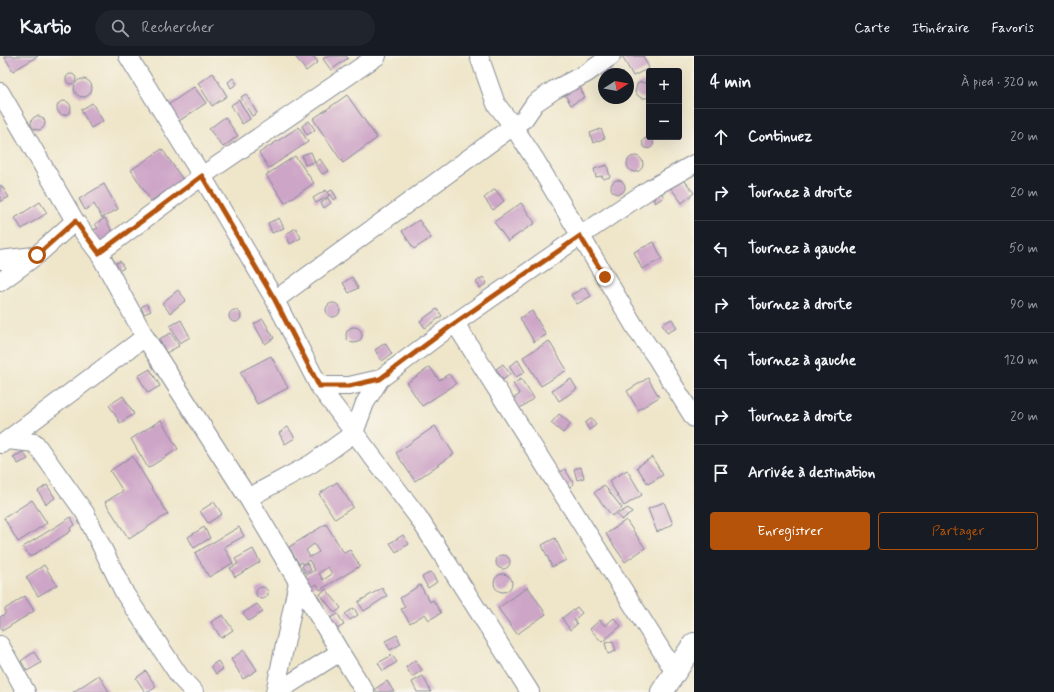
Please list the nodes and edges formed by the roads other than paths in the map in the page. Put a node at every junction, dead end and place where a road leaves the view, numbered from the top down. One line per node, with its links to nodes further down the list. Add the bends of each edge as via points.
1 (128, 56): 8 (street)
2 (377, 56): 8 (street)
3 (478, 56): 6 (street, via 496,104)
4 (611, 56): 6 (street, via 535,103 524,119)
5 (0, 92): 9 (street)
6 (513, 126): 10 (street); 15 (street)
7 (694, 164): 10 (street, via 650,189)
8 (202, 176): 11 (street); 15 (street)
9 (75, 221): 11 (street); 12 (street)
10 (580, 236): 16 (street); 20 (street)
11 (99, 253): 17 (street)
12 (37, 255): 13 (street); 14 (street)
13 (0, 260)
14 (0, 282)
15 (275, 300): 19 (street)
16 (455, 323): 18 (street); 28 (street)
17 (145, 336): 22 (street); 23 (street)
18 (380, 379): 19 (street, via 349,386); 21 (street, via 366,403)
19 (319, 386): 21 (street)
20 (694, 418)
21 (354, 433): 23 (street, via 311,464); 33 (street, via 418,517)
22 (4, 443): 30 (street, via 36,443 85,513 126,594 180,677)
23 (248, 498): 24 (street)
24 (298, 582): 27 (street); 31 (street)
25 (694, 644): 28 (highway)
26 (0, 645): 29 (street)
27 (340, 652): 31 (street); 32 (street)
28 (675, 672): 34 (highway)
29 (26, 692)
30 (194, 692)
31 (276, 692)
32 (365, 692)
33 (530, 692)
34 (662, 692)

